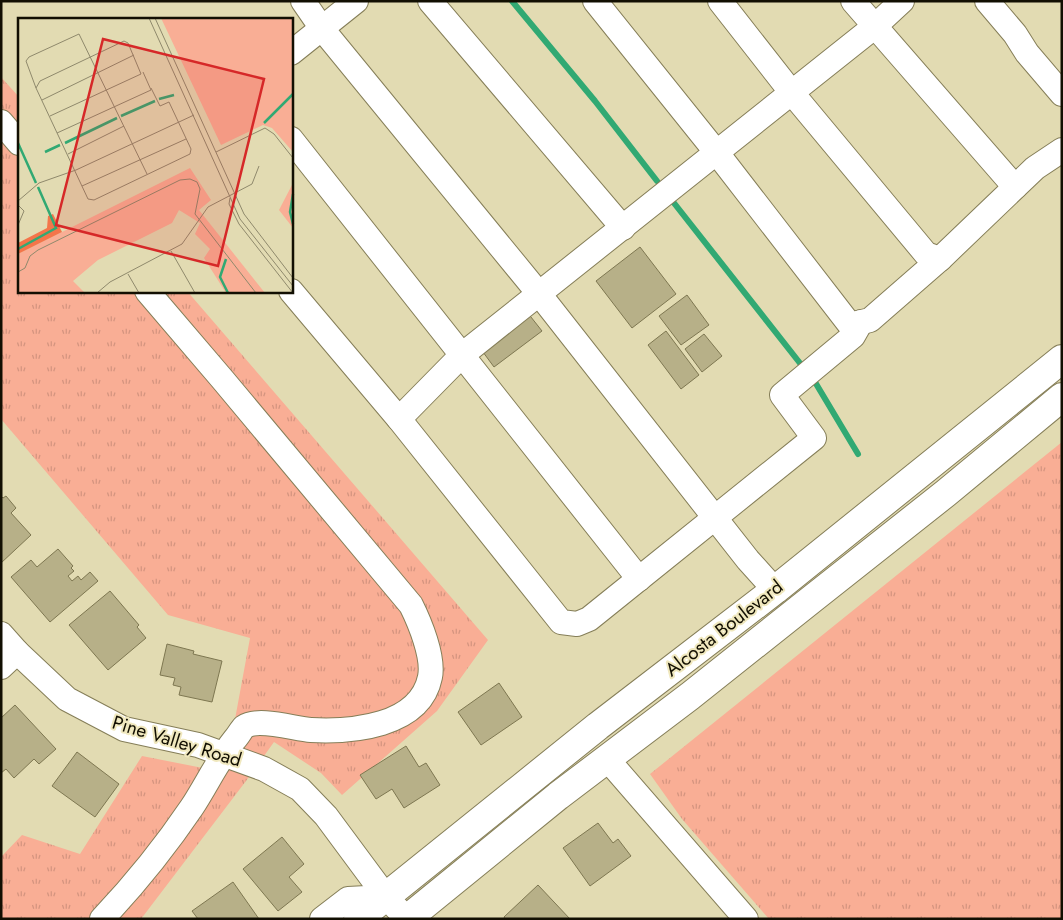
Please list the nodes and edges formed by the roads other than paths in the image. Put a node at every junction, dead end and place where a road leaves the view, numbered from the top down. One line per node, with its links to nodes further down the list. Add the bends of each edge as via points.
1 (303, 1): 10 (street)
2 (356, 1): 10 (street)
3 (430, 1): 20 (street)
4 (595, 1): 18 (street)
5 (720, 1): 12 (street)
6 (853, 1): 9 (street)
7 (902, 1): 9 (street)
8 (987, 1): 13 (street)
9 (874, 27): 12 (street); 19 (street)
10 (322, 30): 11 (street); 24 (street)
11 (292, 52)
12 (792, 93): 18 (street); 21 (street, via 926,254)
13 (1062, 94)
14 (1, 122): 16 (street)
15 (292, 140): 26 (street)
16 (18, 141)
17 (1062, 150): 19 (street, via 1035,168)
18 (717, 153): 20 (street); 25 (street, via 850,325)
19 (1015, 187): 21 (street)
20 (624, 228): 24 (street)
21 (940, 259): 25 (street, via 870,320)
22 (148, 292): 35 (street, via 411,605 421,624 429,658 430,677 421,698 406,712 389,721 340,730 257,723 244,727)
23 (292, 292): 29 (street)
24 (540, 295): 26 (street); 30 (street)
25 (861, 322): 30 (street, via 853,336 782,395 814,438)
26 (462, 355): 29 (street); 31 (street)
27 (1062, 358): 32 (main road, Alcosta Boulevard)
28 (1062, 397): 36 (main road, Alcosta Boulevard, via 946,493)
29 (399, 419): 31 (street, via 561,622 577,624 589,619)
30 (714, 517): 31 (street); 32 (street)
31 (639, 579)
32 (775, 590): 37 (main road, Alcosta Boulevard, via 590,732)
33 (1, 634): 34 (street, Pine Valley Road)
34 (9, 660): 35 (street, Pine Valley Road, via 67,699 124,729 198,745)
35 (223, 755): 37 (street, Pine Valley Road, via 264,769 300,789 326,816); 38 (street, via 155,860)
36 (608, 759): 41 (main road, Alcosta Boulevard); 42 (street)
37 (386, 897): 39 (street, via 348,899); 40 (main road, Alcosta Boulevard); 41 (street, Pine Valley Road)
38 (102, 919)
39 (322, 919)
40 (358, 919)
41 (407, 919)
42 (746, 919)

